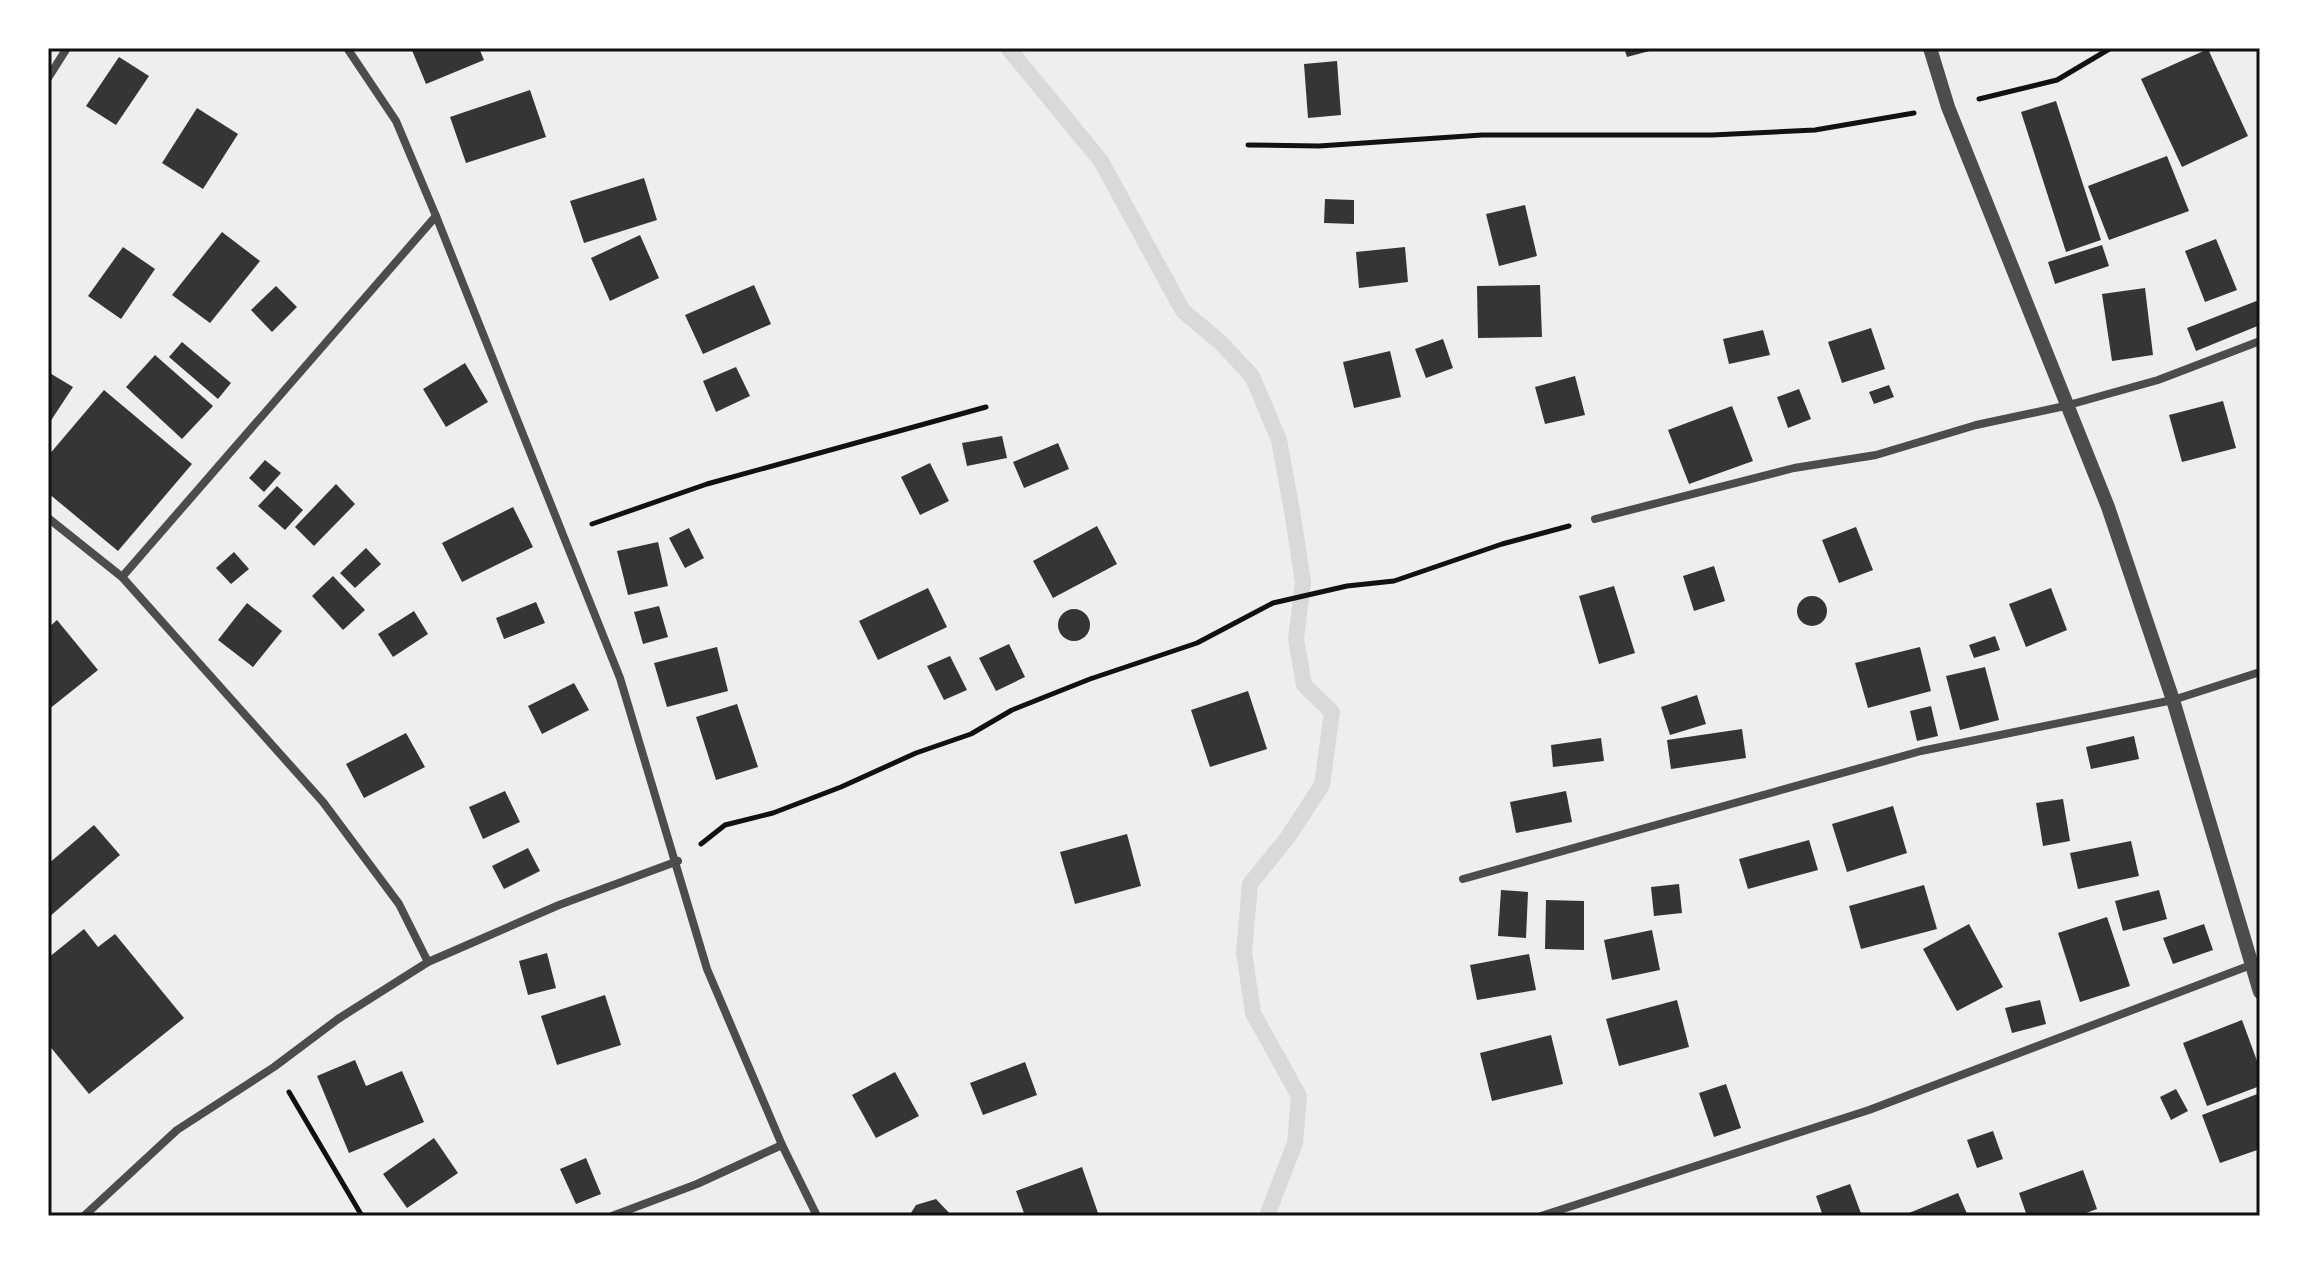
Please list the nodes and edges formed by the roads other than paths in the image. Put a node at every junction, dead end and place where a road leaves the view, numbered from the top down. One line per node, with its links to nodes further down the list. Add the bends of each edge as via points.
1 (67, 48): 4 (street)
2 (347, 48): 5 (street, via 396,121)
3 (1930, 48): 7 (street)
4 (48, 78)
5 (436, 216): 10 (street); 13 (street, via 620,678)
6 (2260, 341): 7 (street, via 2158,380)
7 (2065, 406): 9 (street); 12 (street, via 2108,507)
8 (48, 518): 10 (street)
9 (1595, 519)
10 (122, 577): 15 (street, via 323,802 399,904)
11 (2260, 672): 12 (street)
12 (2173, 700): 14 (street, via 1921,751); 16 (street)
13 (678, 861): 15 (street); 18 (street, via 707,969)
14 (1463, 879)
15 (428, 962): 19 (street, via 177,1130)
16 (2251, 965): 17 (street); 22 (street, via 1869,1110)
17 (2260, 992)
18 (782, 1145): 20 (street); 21 (street)
19 (84, 1216)
20 (612, 1216)
21 (817, 1216)
22 (1541, 1216)

